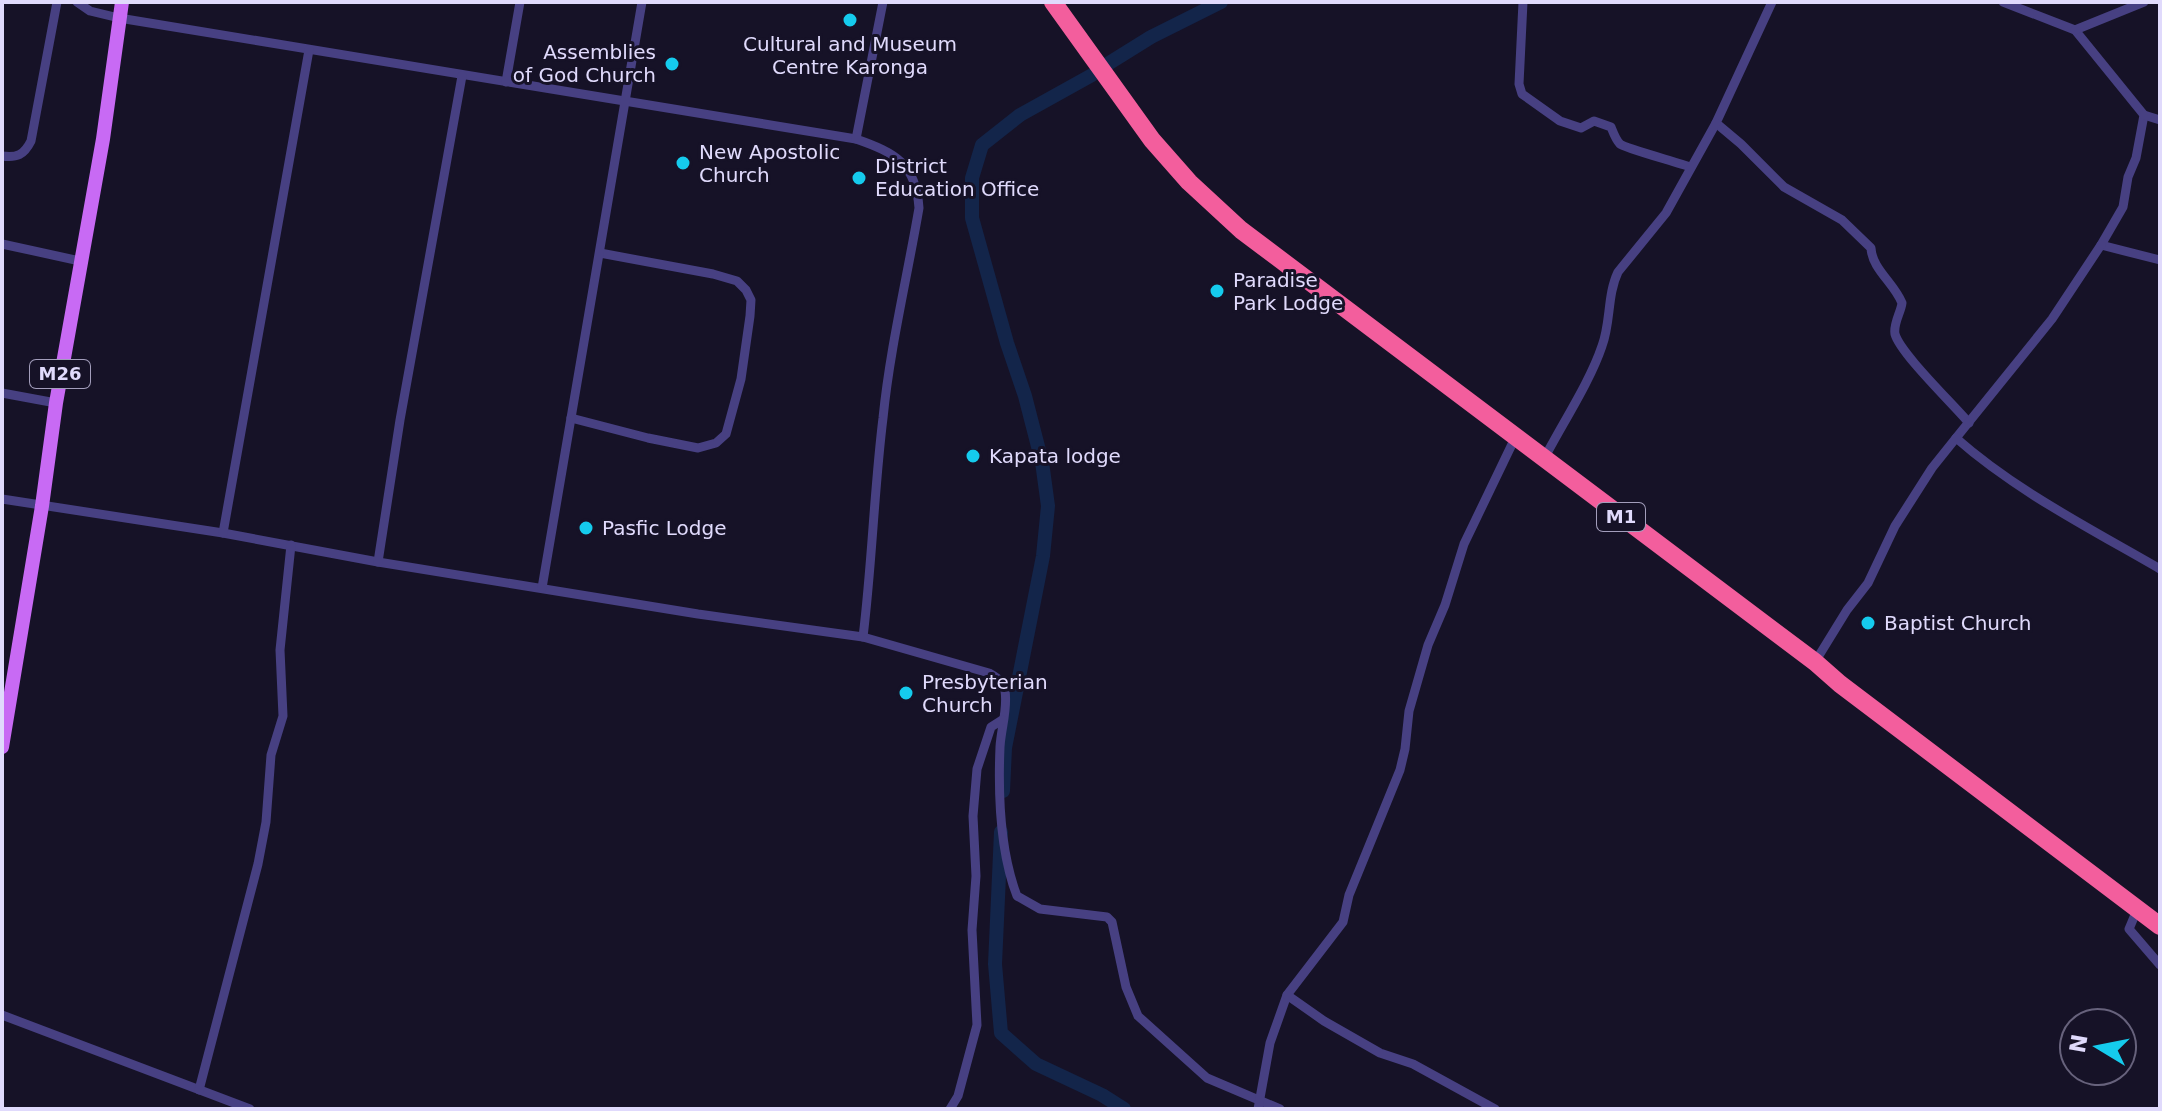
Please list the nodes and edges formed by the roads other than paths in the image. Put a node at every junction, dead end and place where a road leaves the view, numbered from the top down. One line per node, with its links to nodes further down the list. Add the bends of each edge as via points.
1 (57, 2): 22 (street, via 31,141 19,156)
2 (77, 2): 12 (street)
3 (122, 2): 12 (main road, M26)
4 (520, 2): 16 (street)
5 (642, 2): 17 (street)
6 (883, 2): 21 (street)
7 (1053, 2): 33 (highway, M1, via 1152,140 1189,182 1241,230)
8 (1523, 2): 23 (street, via 1522,94 1560,121 1581,128 1594,121 1611,127 1629,150)
9 (1772, 2): 20 (street)
10 (2003, 2): 13 (street)
11 (2144, 2): 13 (street)
12 (119, 18): 14 (street); 28 (main road, M26)
13 (2075, 30): 18 (street)
14 (309, 50): 15 (street); 38 (street)
15 (462, 76): 16 (street); 40 (street)
16 (506, 82): 17 (street)
17 (624, 102): 21 (street); 26 (street)
18 (2144, 115): 19 (street); 25 (street, via 2123,207)
19 (2160, 120)
20 (1716, 123): 23 (street); 32 (street, via 1784,187 1842,220 1871,248 1872,260 1902,303 1895,335 1915,365)
21 (856, 139): 43 (street, via 903,163 918,188 919,208 883,415)
22 (2, 156)
23 (1690, 167): 35 (street, via 1666,213 1618,272 1601,352)
24 (2, 244): 28 (street)
25 (2101, 245): 27 (street); 32 (street, via 2052,319)
26 (600, 253): 31 (street); 31 (street, via 737,281 751,300 741,379 726,434 698,448)
27 (2160, 260)
28 (80, 261): 30 (main road, M26)
29 (2, 393): 30 (street)
30 (56, 403): 37 (main road, M26)
31 (571, 418): 42 (street)
32 (1969, 423): 34 (street)
33 (1515, 438): 35 (highway, M1); 51 (street, via 1464,544 1433,631 1409,711 1400,770 1343,922)
34 (1956, 438): 41 (street, via 2028,493); 44 (street, via 1895,526 1868,583)
35 (1544, 459): 44 (highway, M1)
36 (2, 499): 37 (street)
37 (42, 506): 38 (street); 46 (main road, M26)
38 (223, 533): 39 (street)
39 (291, 545): 40 (street); 53 (street, via 280,650 283,716 271,755 266,822)
40 (378, 562): 42 (street)
41 (2160, 569)
42 (542, 588): 43 (street)
43 (863, 637): 45 (street, via 997,678 1005,694)
44 (1815, 662): 48 (highway, M1)
45 (1002, 720): 54 (street, via 1000,791 1005,847 1017,896 1040,909 1107,917 1138,1016 1207,1078); 56 (street, via 991,727 977,769 972,930 977,1025)
46 (4, 721): 47 (main road, M26)
47 (2, 747)
48 (2137, 910): 49 (highway, M1); 50 (street, via 2129,929)
49 (2160, 926)
50 (2160, 965)
51 (1287, 995): 54 (street, via 1270,1043); 58 (street, via 1380,1053 1413,1064)
52 (2, 1015): 53 (street)
53 (199, 1090): 55 (street)
54 (1259, 1106): 57 (street)
55 (250, 1109)
56 (950, 1109)
57 (1280, 1109)
58 (1495, 1109)

